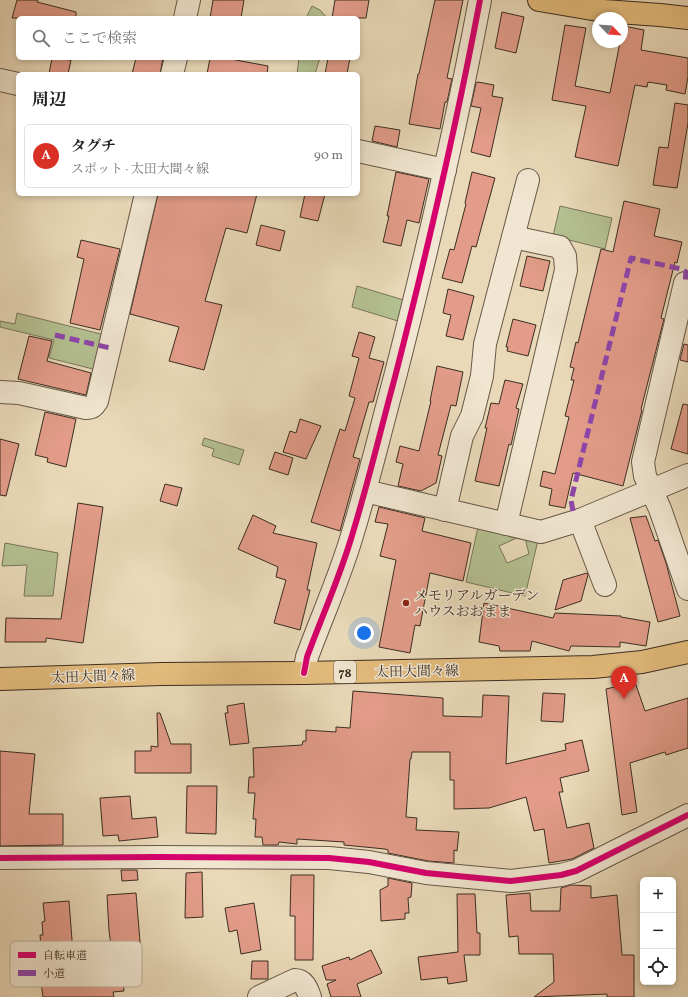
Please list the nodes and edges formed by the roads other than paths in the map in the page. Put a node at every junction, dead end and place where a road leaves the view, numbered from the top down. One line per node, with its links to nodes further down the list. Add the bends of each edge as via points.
1 (189, 0): 4 (street)
2 (480, 0): 11 (street)
3 (539, 0): 5 (main road, via 604,11)
4 (185, 16)
5 (688, 18)
6 (176, 60): 7 (street)
7 (172, 72)
8 (0, 80): 9 (street)
9 (16, 84)
10 (360, 151): 11 (street)
11 (445, 170): 18 (street, via 412,312)
12 (528, 180): 14 (street)
13 (146, 196): 16 (street, via 95,406 86,408 19,393)
14 (513, 236): 20 (street, via 485,344 482,376 472,416 462,436); 22 (street, via 560,247 565,256 566,270)
15 (684, 283): 19 (street, via 643,462)
16 (0, 392)
17 (688, 475): 19 (street)
18 (365, 490): 20 (street); 26 (street, via 350,543 307,657)
19 (650, 490): 21 (street); 24 (street, via 660,509)
20 (445, 510): 22 (street)
21 (580, 520): 22 (street, via 541,532); 23 (street)
22 (506, 524)
23 (605, 585)
24 (688, 589)
25 (688, 652): 26 (main road, 太田大間々線 / 78, via 642,662 593,667)
26 (304, 673): 27 (main road, 太田大間々線 / 78)
27 (0, 679)
28 (688, 815): 29 (street, via 576,871 524,880 494,880 426,873 369,862 329,858)
29 (0, 858)
30 (259, 997): 31 (street, via 295,980 303,983)
31 (310, 997)

